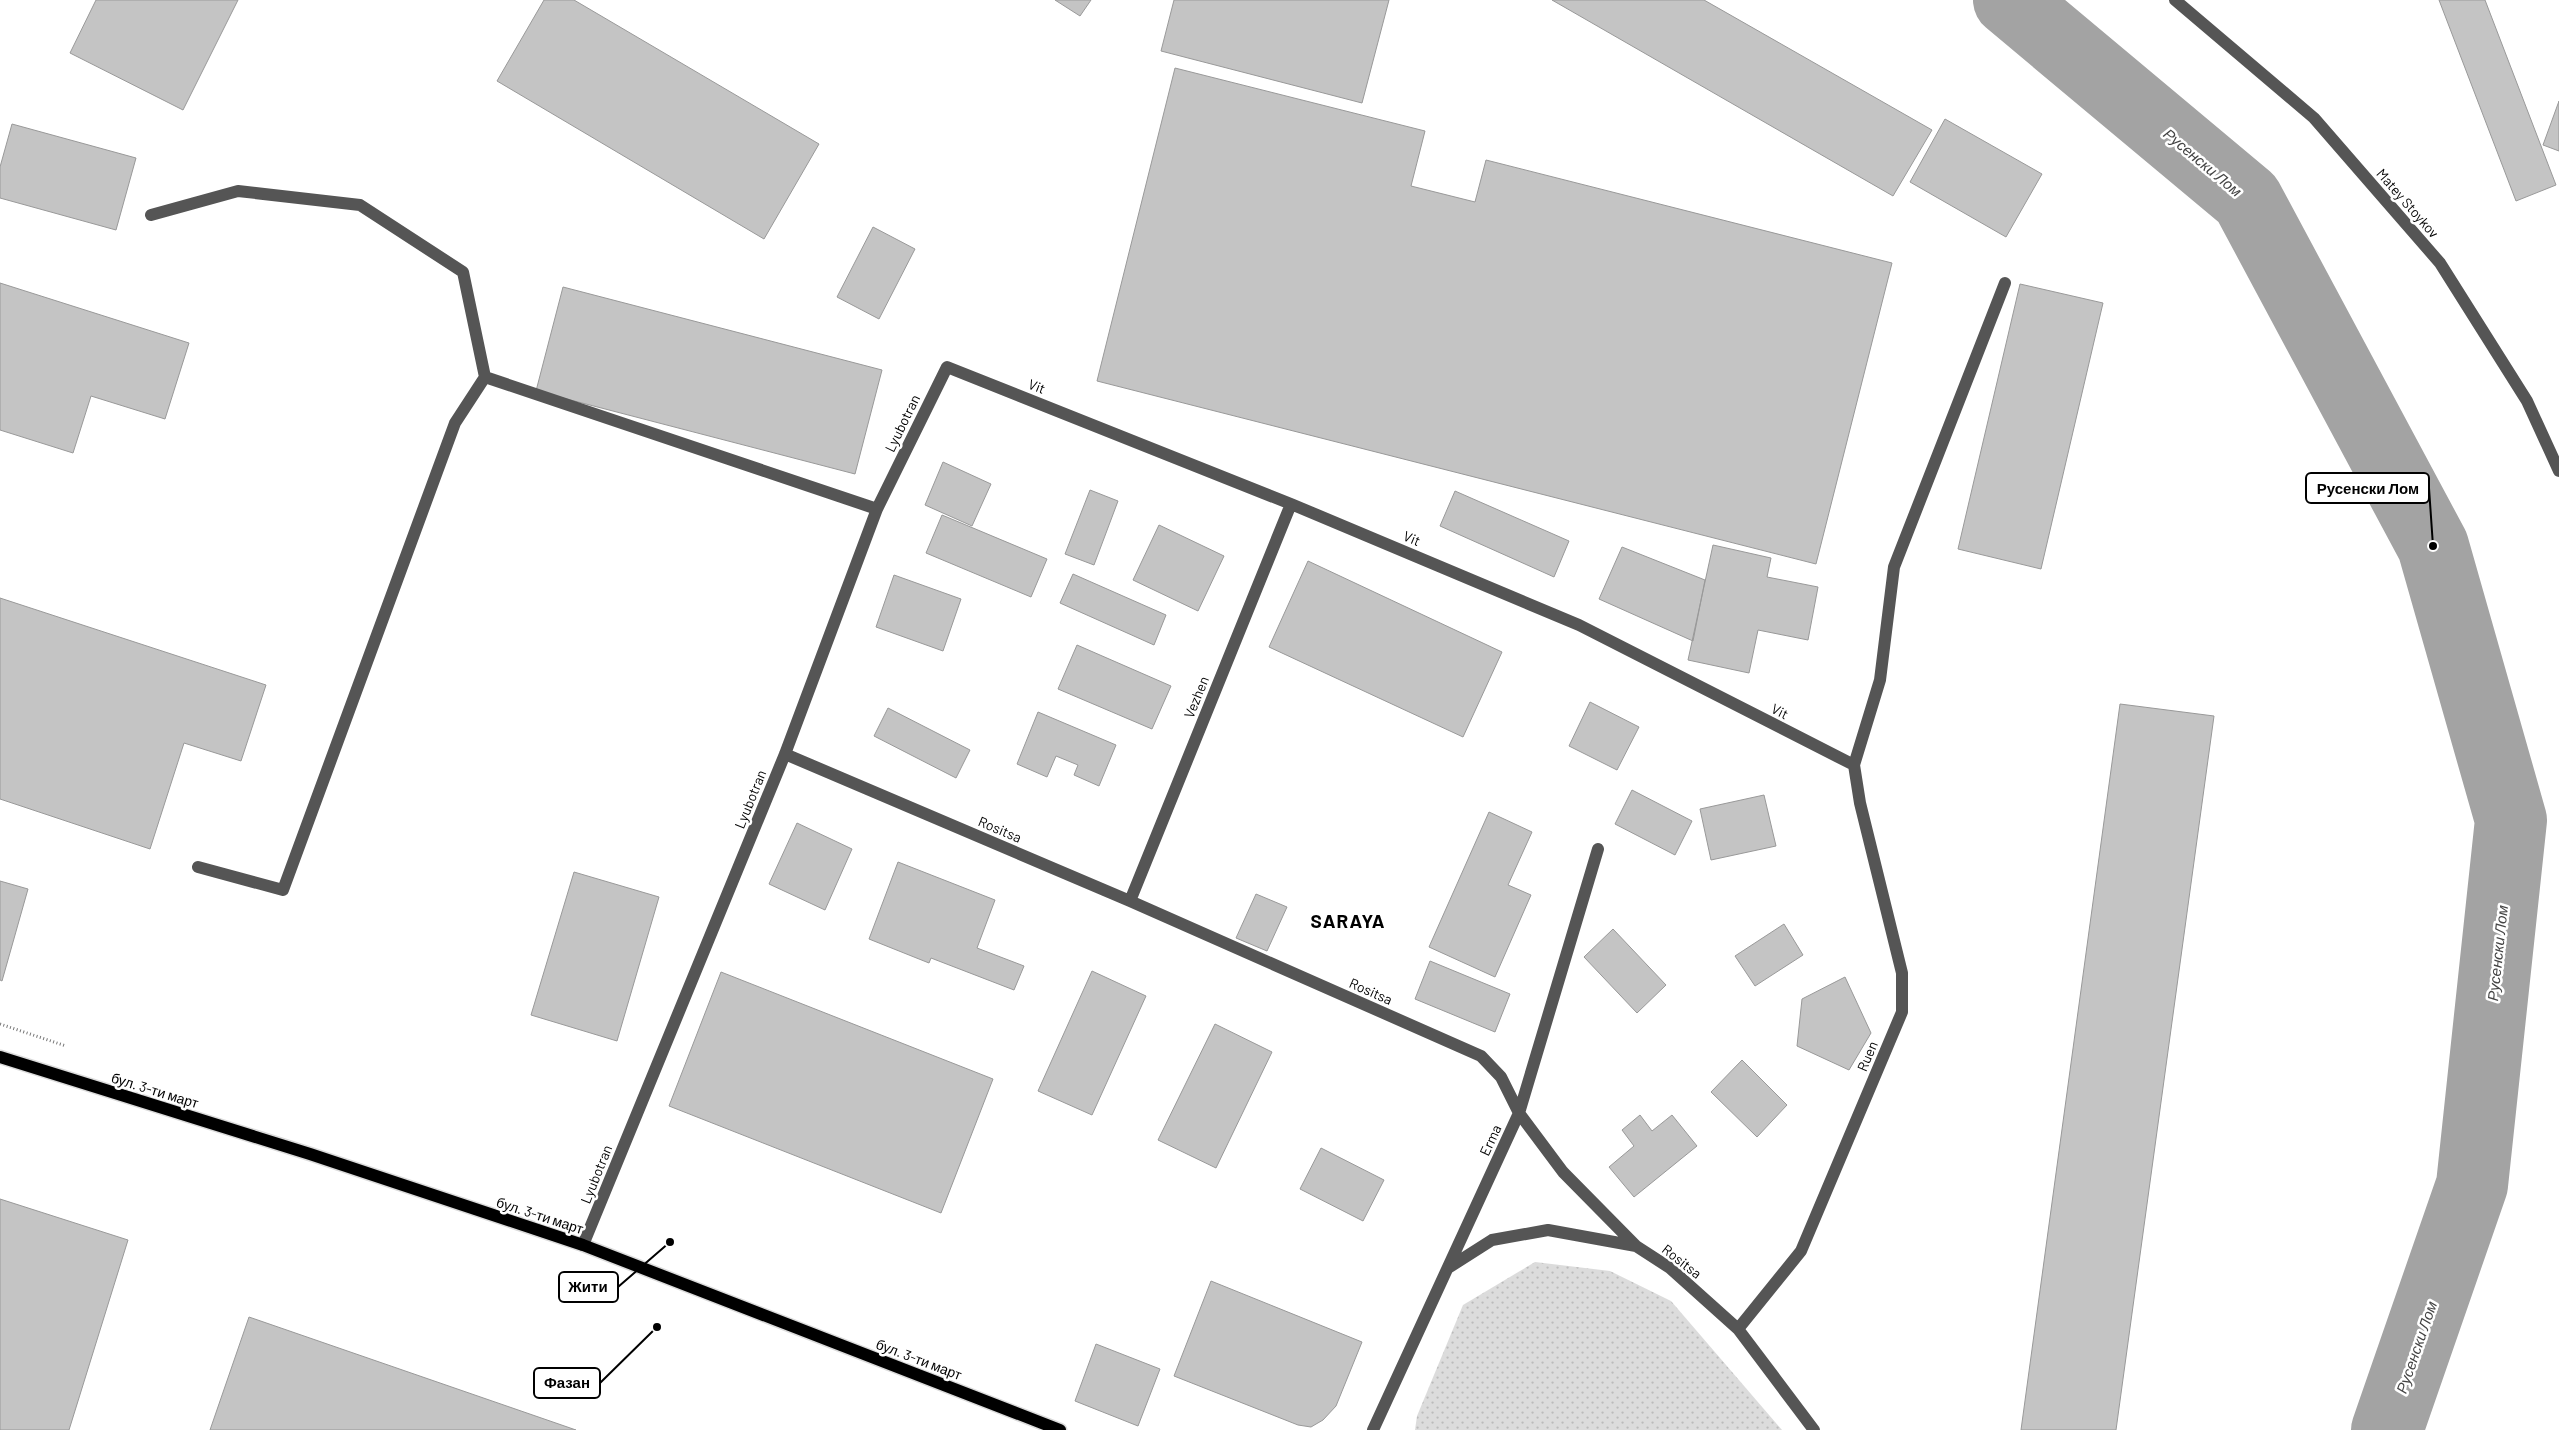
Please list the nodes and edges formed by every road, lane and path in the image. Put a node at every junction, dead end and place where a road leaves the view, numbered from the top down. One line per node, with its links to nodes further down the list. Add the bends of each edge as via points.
1 (2175, 0): 6 (street, Matey Stoykov, via 2314,118 2440,263 2527,401)
2 (151, 215): 5 (street, via 238,191 360,205 464,272)
3 (2005, 283): 10 (street, via 1894,567 1880,680)
4 (947, 367): 7 (street, Vit); 8 (street, Lyubotran)
5 (485, 377): 8 (street); 12 (street, via 455,423 284,890)
6 (2559, 472)
7 (1291, 504): 10 (street, Vit, via 1580,625); 13 (street, Vezhen)
8 (877, 509): 9 (street, Lyubotran)
9 (785, 754): 13 (street, Rositsa); 16 (street, Lyubotran)
10 (1854, 765): 19 (street, Ruen, via 1860,803 1902,973 1902,1012 1801,1251)
11 (1598, 849): 15 (street, Erma)
12 (198, 867)
13 (1130, 901): 15 (street, Rositsa, via 1481,1056 1502,1077)
14 (0, 1057): 16 (main road, бул. 3-ти март, via 310,1154)
15 (1519, 1114): 17 (street, Rositsa, via 1563,1172); 18 (street, Erma)
16 (583, 1245): 20 (main road, бул. 3-ти март)
17 (1636, 1246): 18 (street, via 1548,1230 1492,1240); 19 (street, Rositsa, via 1670,1268)
18 (1448, 1268): 21 (street, Erma)
19 (1738, 1329): 22 (street, Rositsa)
20 (1060, 1430)
21 (1373, 1430)
22 (1814, 1430)

